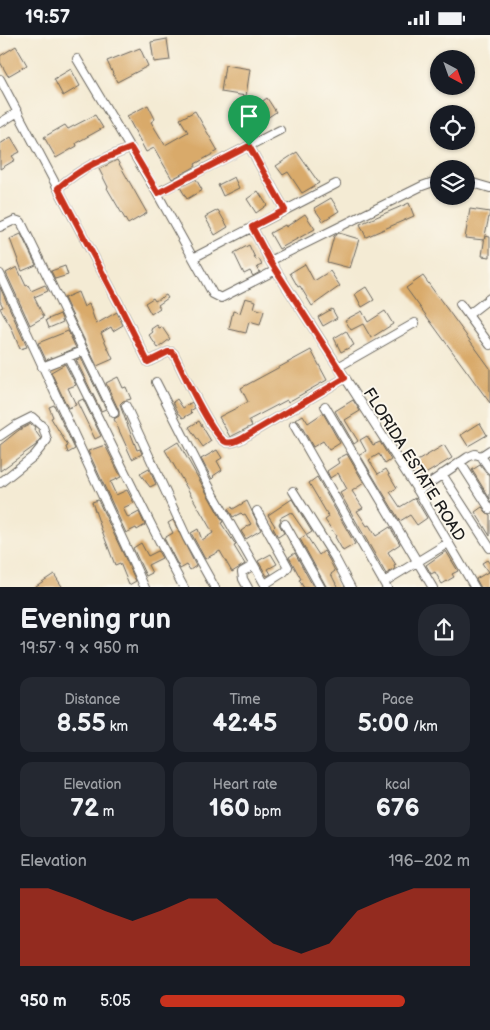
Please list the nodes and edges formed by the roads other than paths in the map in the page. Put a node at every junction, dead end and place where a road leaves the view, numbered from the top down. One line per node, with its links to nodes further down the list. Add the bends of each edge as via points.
1 (77, 59): 7 (street)
2 (0, 79): 3 (street)
3 (18, 112): 4 (street); 11 (street)
4 (0, 123)
5 (280, 130): 6 (street)
6 (249, 146): 13 (street); 14 (street)
7 (131, 148): 11 (street, via 75,173); 13 (street)
8 (336, 184): 14 (street)
9 (430, 184): 18 (street)
10 (475, 184): 12 (street)
11 (58, 188): 30 (street, via 148,362 168,352 174,354 196,399 224,441 241,439)
12 (490, 188)
13 (158, 193): 17 (street)
14 (285, 210): 16 (street)
15 (0, 227): 26 (street, via 15,220 21,222)
16 (252, 227): 17 (street); 18 (street, FLORIDA ESTATE ROAD)
17 (193, 258): 19 (street, via 213,294 222,299)
18 (270, 261): 19 (street, FLORIDA ESTATE ROAD)
19 (276, 270): 29 (street, FLORIDA ESTATE ROAD)
20 (0, 274): 28 (street)
21 (490, 298): 23 (street)
22 (460, 304): 23 (street)
23 (468, 315): 25 (street)
24 (415, 323): 29 (street)
25 (490, 345)
26 (83, 351): 27 (street); 34 (street)
27 (68, 357): 28 (street); 56 (street)
28 (42, 367): 55 (street)
29 (338, 367): 30 (street, FLORIDA ESTATE ROAD)
30 (346, 380): 44 (street, FLORIDA ESTATE ROAD)
31 (156, 382): 51 (street, via 211,490)
32 (126, 406): 57 (street, via 187,538)
33 (325, 406): 50 (street)
34 (114, 413)
35 (294, 425): 52 (street)
36 (0, 436): 42 (street, via 32,417 43,427 47,440 34,456)
37 (490, 450): 38 (street)
38 (481, 456): 39 (street, via 475,454); 40 (street)
39 (460, 462): 41 (street); 45 (street)
40 (490, 469)
41 (442, 474): 44 (street); 49 (street)
42 (0, 483)
43 (293, 491): 59 (street)
44 (418, 491): 48 (street, FLORIDA ESTATE ROAD)
45 (490, 509)
46 (256, 511): 53 (street, via 288,567)
47 (285, 524): 54 (street)
48 (448, 543): 50 (street); 61 (street, FLORIDA ESTATE ROAD)
49 (490, 548)
50 (417, 562): 52 (street); 60 (street)
51 (254, 565): 53 (street); 58 (street, via 242,572)
52 (385, 585)
53 (266, 586)
54 (317, 586)
55 (145, 587)
56 (184, 587)
57 (215, 587)
58 (248, 587)
59 (351, 587)
60 (434, 587)
61 (475, 587)

